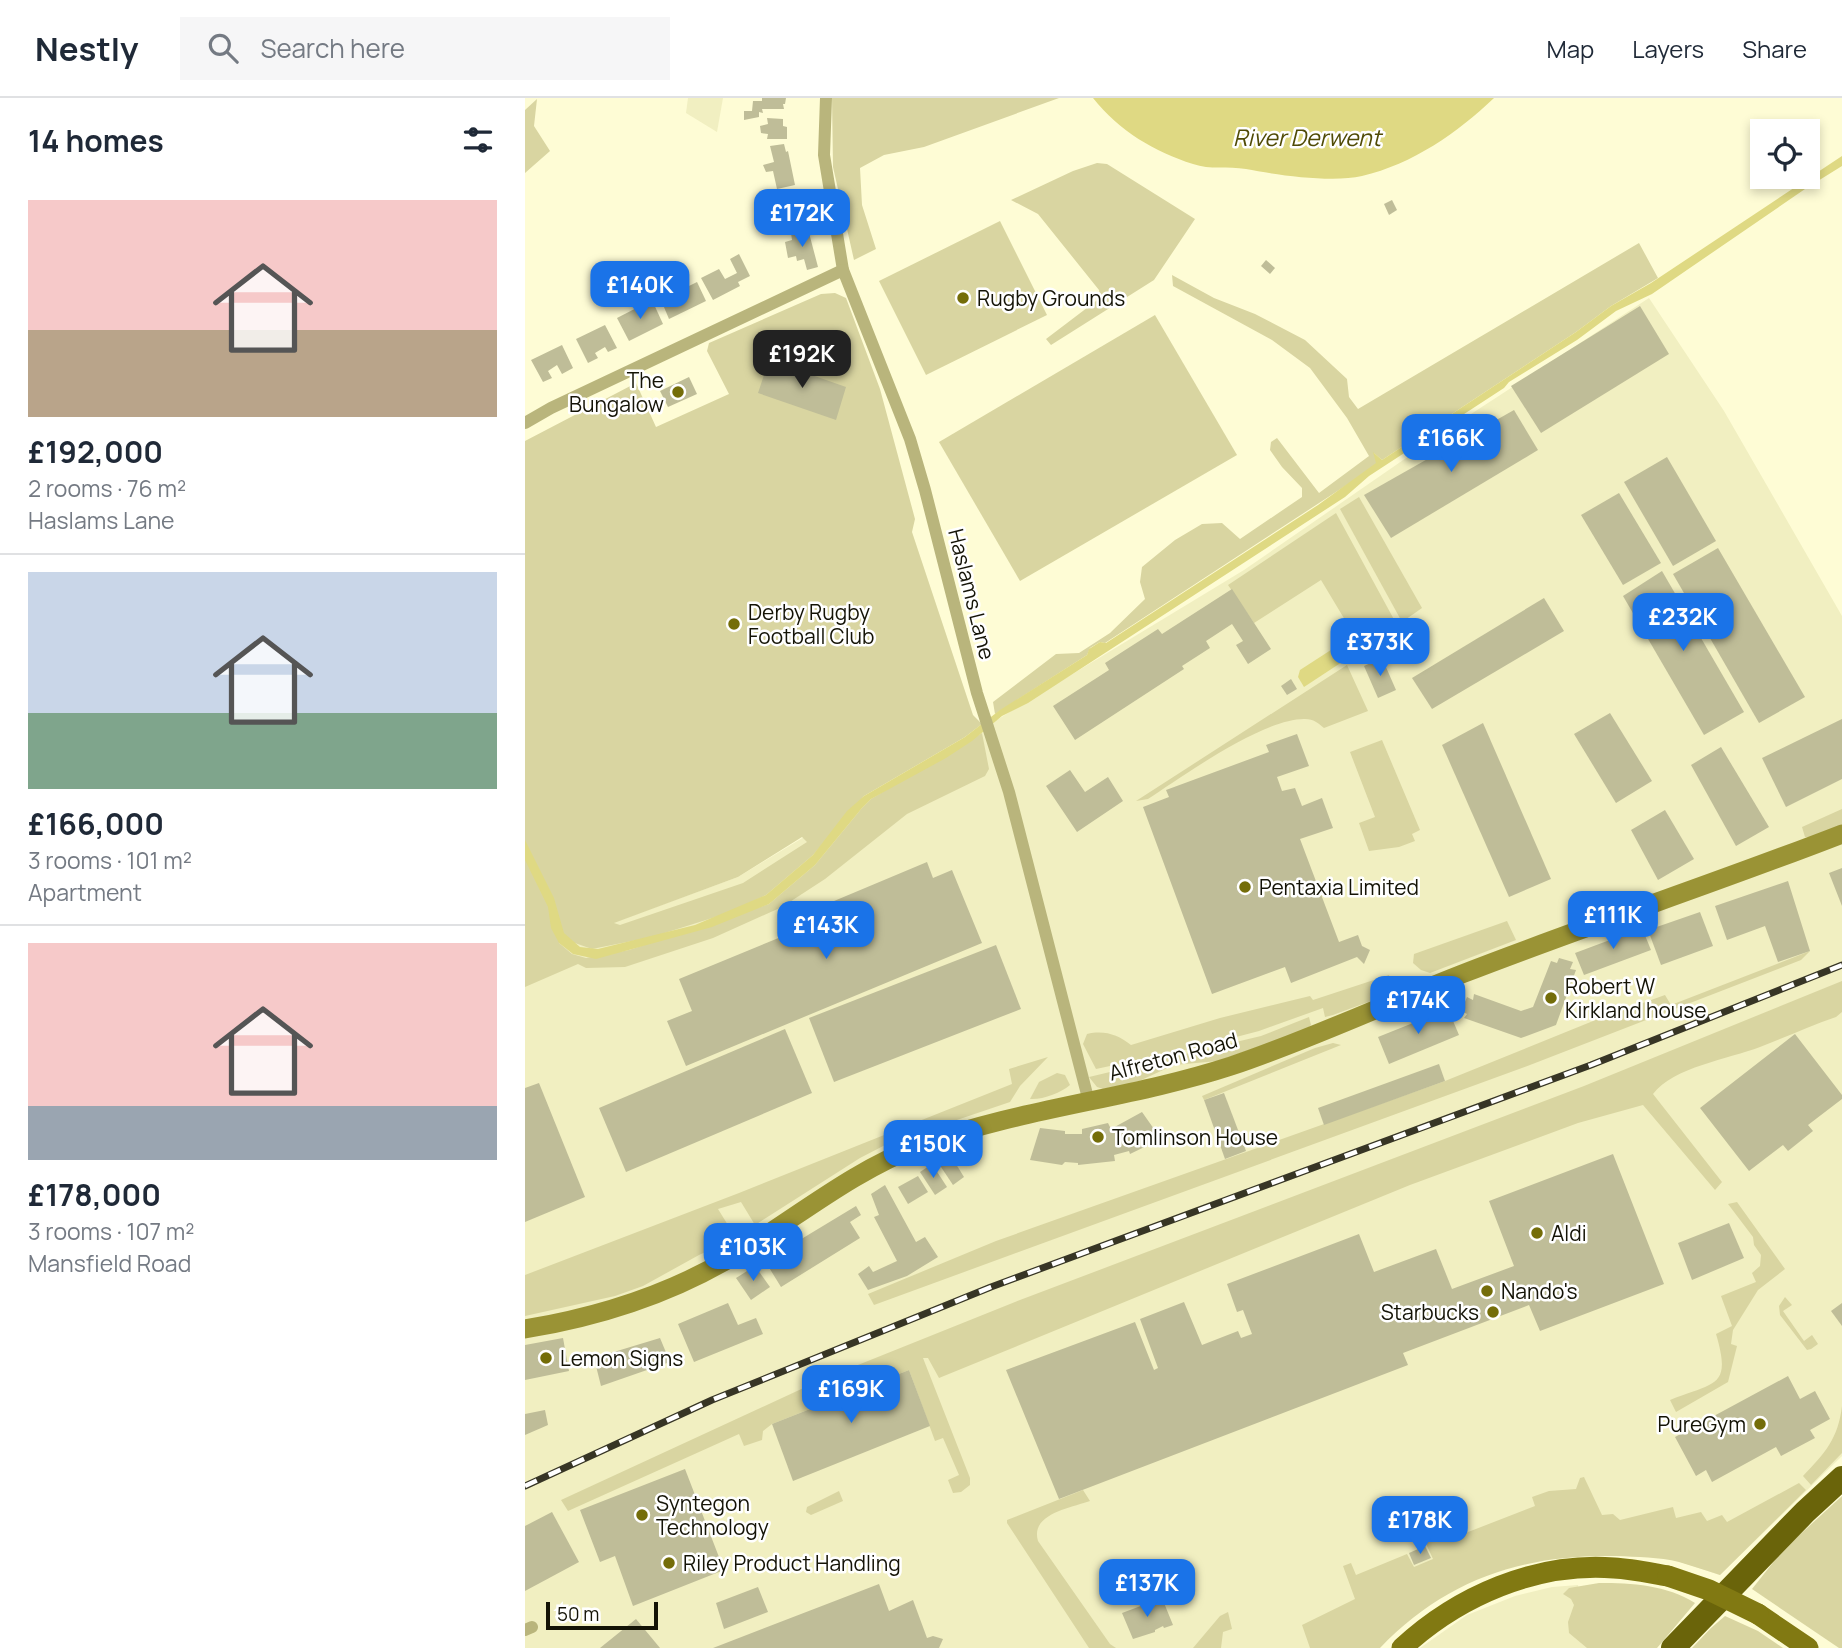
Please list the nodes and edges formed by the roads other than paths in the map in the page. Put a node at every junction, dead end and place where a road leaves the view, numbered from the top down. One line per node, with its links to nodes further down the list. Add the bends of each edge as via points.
1 (826, 98): 2 (street, Haslams Lane, via 824,155)
2 (842, 270): 3 (street); 5 (street, Haslams Lane, via 910,439 977,692 1009,792)
3 (525, 423)
4 (1842, 834): 5 (street, Alfreton Road, via 1474,969 1235,1065)
5 (1089, 1102): 6 (street, Alfreton Road, via 963,1132 881,1162 729,1258 667,1290 605,1311)
6 (525, 1329)
7 (1842, 1478): 9 (highway)
8 (1402, 1648): 10 (main road, bridge, via 1449,1612 1521,1578 1614,1568 1668,1576 1709,1590 1758,1614)
9 (1673, 1648)
10 (1808, 1648)

